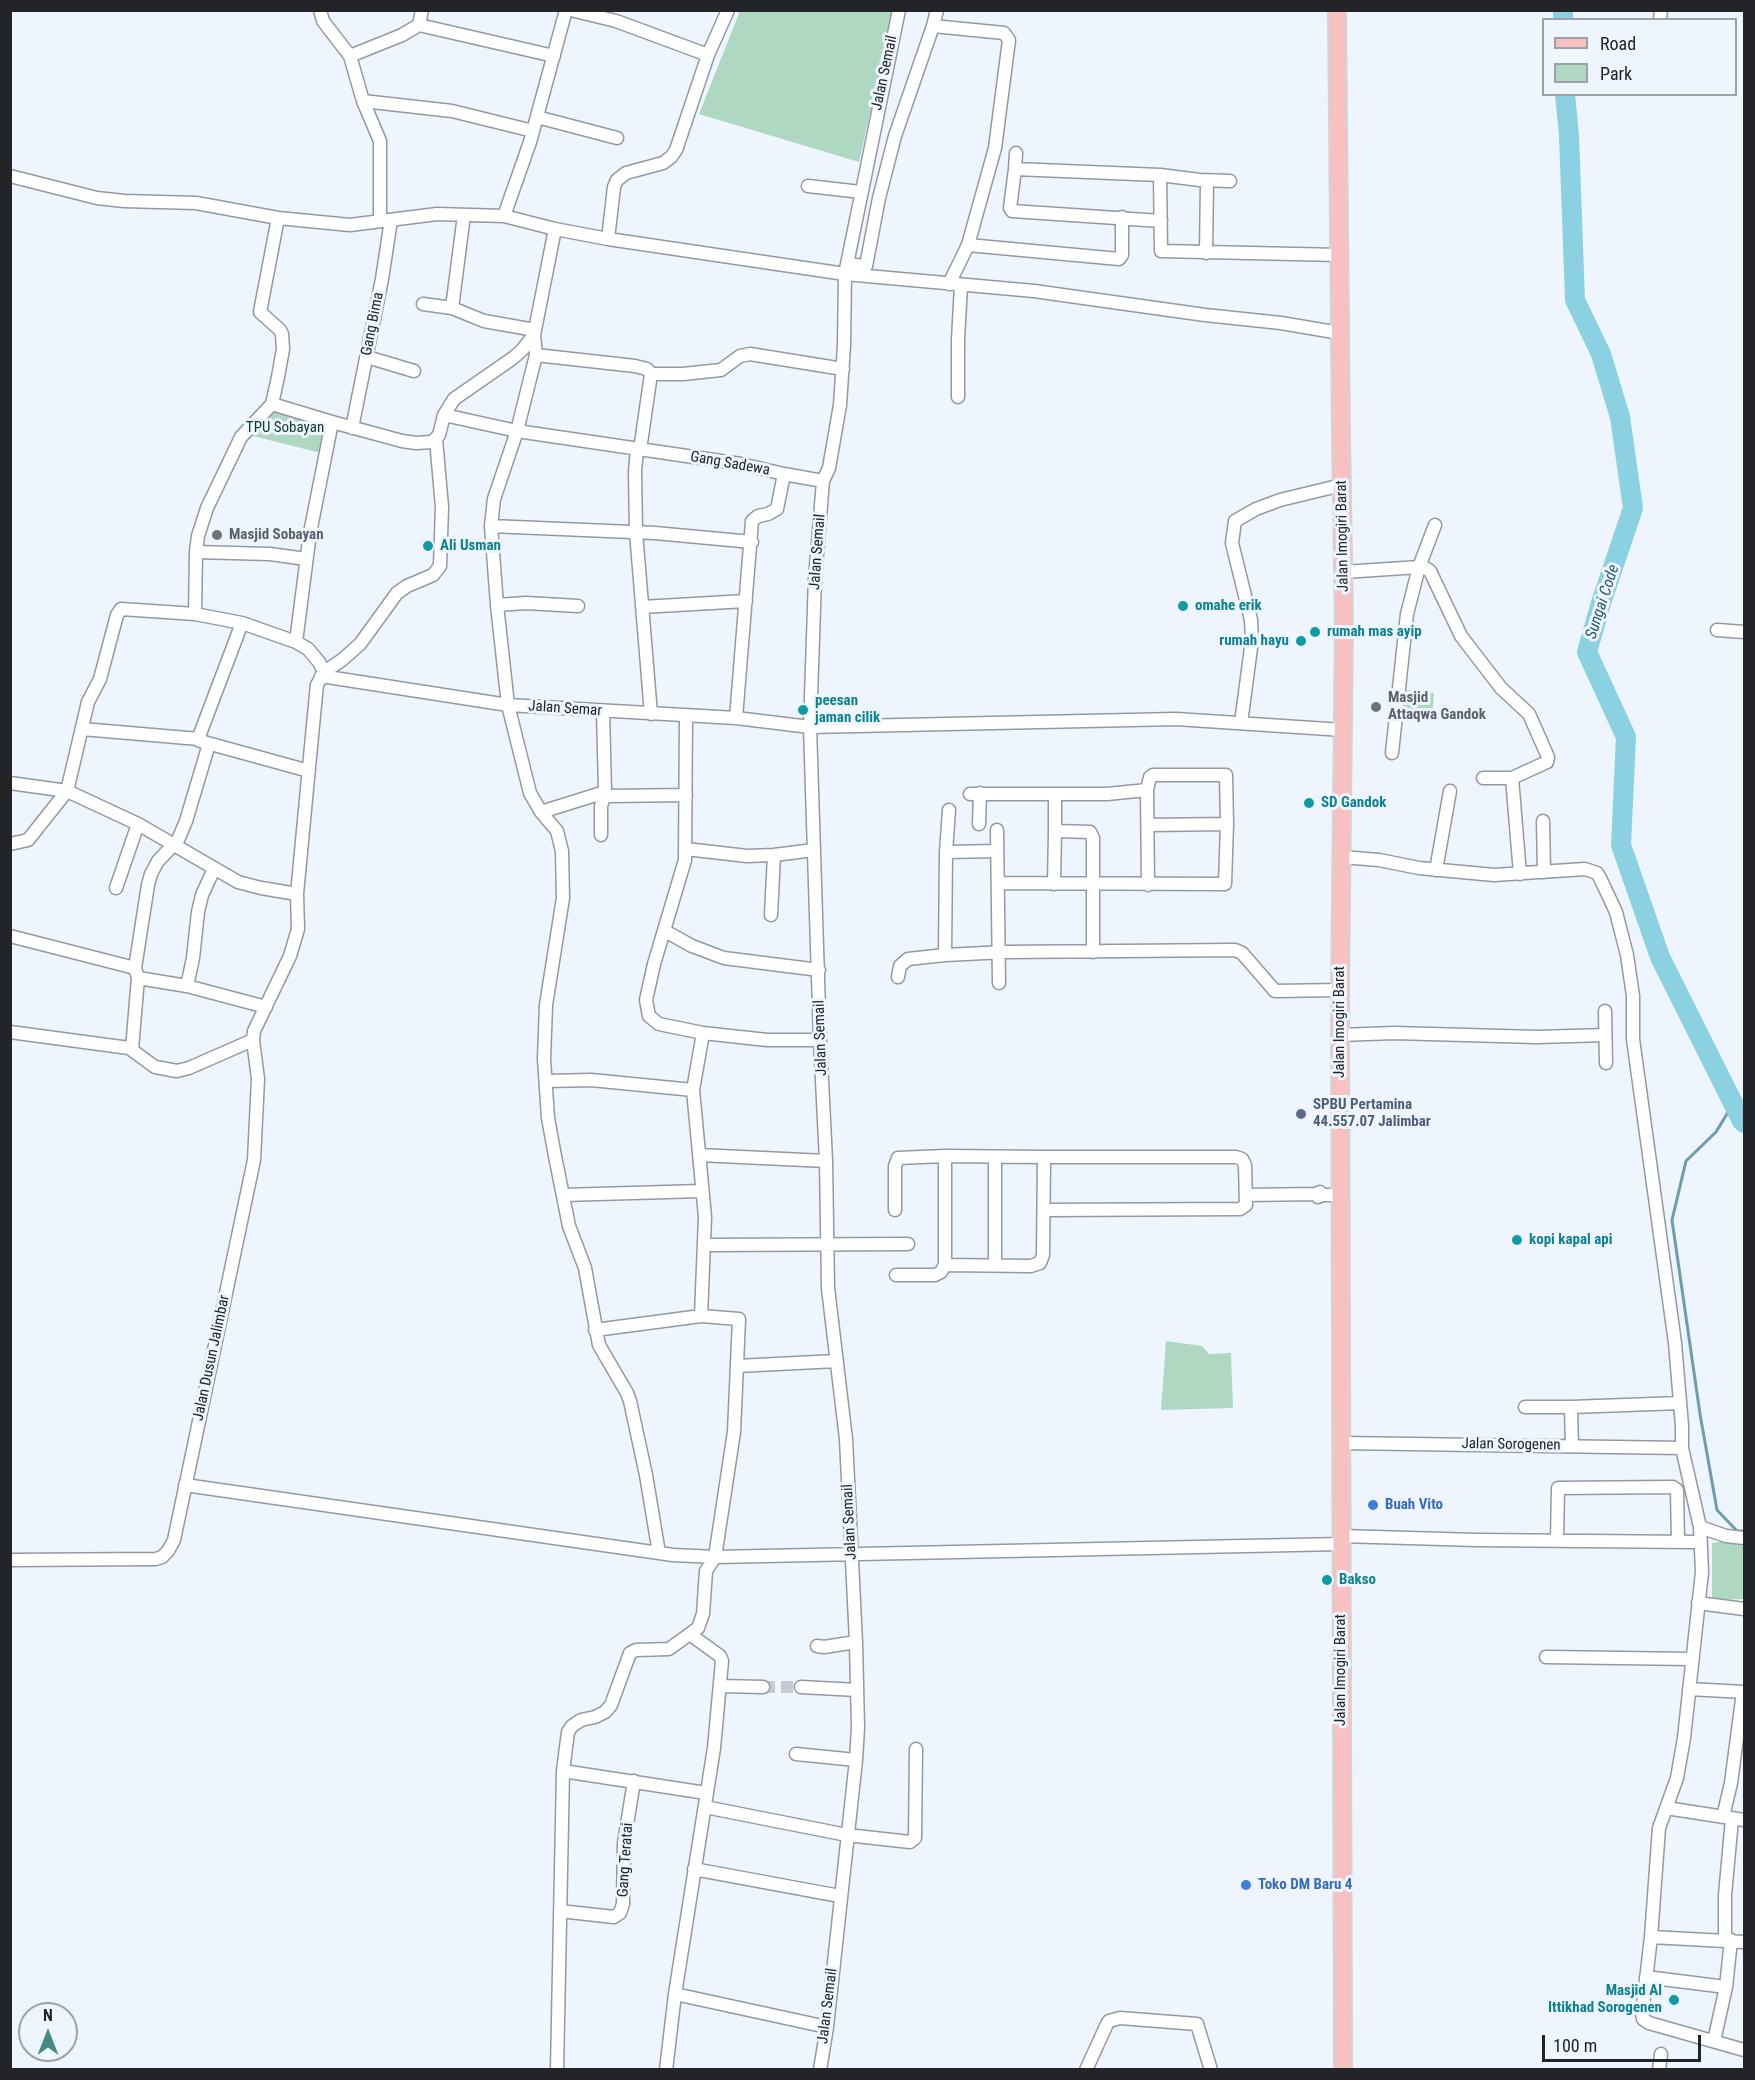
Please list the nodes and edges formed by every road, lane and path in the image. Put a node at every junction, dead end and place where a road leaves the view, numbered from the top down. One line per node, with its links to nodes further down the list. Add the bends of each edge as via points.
1 (422, 10): 9 (street)
2 (566, 10): 13 (street)
3 (571, 10): 11 (street, via 616,21)
4 (728, 10): 11 (street)
5 (899, 10): 16 (street, Jalan Semail)
6 (938, 10): 10 (street)
7 (1337, 10): 40 (main road, Jalan Imogiri Barat)
8 (321, 16): 12 (street)
9 (419, 25): 12 (street); 13 (street)
10 (933, 26): 18 (street); 38 (street, via 1004,33 1008,37 995,148)
11 (708, 55): 37 (street, via 671,157 617,180)
12 (350, 56): 14 (street, Gang Bima)
13 (554, 56): 15 (street)
14 (363, 101): 17 (street, via 452,111); 34 (street, Gang Bima, via 380,141)
15 (537, 117): 17 (street); 19 (street)
16 (873, 129): 18 (street); 27 (street, Jalan Semail)
17 (533, 131): 31 (street)
18 (895, 136): 29 (street)
19 (617, 138)
20 (1016, 153): 21 (street)
21 (1015, 169): 22 (street); 32 (street, via 1012,211)
22 (1160, 175): 24 (street); 35 (street)
23 (10, 176): 33 (street, via 97,198 196,204)
24 (1207, 181): 25 (street); 39 (street)
25 (1230, 181)
26 (808, 186): 27 (street)
27 (861, 192): 28 (street, Jalan Semail)
28 (859, 206): 29 (street); 41 (street, Jalan Semail)
29 (877, 209): 41 (street, via 866,266)
30 (465, 215): 31 (street); 34 (street, via 436,214); 44 (street)
31 (504, 216): 36 (street)
32 (1122, 217): 35 (street); 38 (street, via 1119,259)
33 (278, 218): 34 (street, via 350,225); 52 (street, via 260,309 280,330 284,341)
34 (386, 221): 47 (street, Gang Bima, via 382,279)
35 (1161, 221): 39 (street, via 1161,251)
36 (555, 230): 37 (street); 46 (street)
37 (608, 239): 41 (street)
38 (968, 245): 42 (street)
39 (1206, 253): 40 (street)
40 (1339, 255): 45 (main road, Jalan Imogiri Barat)
41 (846, 269): 42 (street); 48 (street, Jalan Semail)
42 (955, 285): 45 (street, via 1034,291); 51 (street)
43 (423, 304): 44 (street)
44 (452, 308): 46 (street)
45 (1340, 333): 61 (main road, Jalan Imogiri Barat)
46 (536, 342): 50 (street, via 647,369); 53 (street, via 454,399); 56 (street)
47 (367, 357): 49 (street); 55 (street, Gang Bima)
48 (843, 369): 50 (street, via 750,354 740,356 721,370); 60 (street, Jalan Semail, via 829,468)
49 (414, 371)
50 (651, 374): 58 (street)
51 (958, 397)
52 (272, 404): 54 (street); 66 (street, via 234,450 207,508)
53 (444, 415): 56 (street, Gang Sadewa); 57 (street)
54 (332, 422): 55 (street); 67 (street)
55 (352, 428): 57 (street, via 416,443)
56 (517, 431): 58 (street, Gang Sadewa); 63 (street, via 497,486)
57 (436, 439): 79 (street, via 442,507 440,566 433,575 397,593 360,644)
58 (638, 450): 59 (street, Gang Sadewa); 64 (street)
59 (784, 474): 60 (street, Gang Sadewa); 65 (street, via 777,509 752,521)
60 (823, 481): 86 (street, Jalan Semail)
61 (1342, 484): 69 (main road, Jalan Imogiri Barat); 85 (street, via 1280,500 1235,521 1232,543 1252,630)
62 (1434, 525): 68 (street)
63 (491, 526): 64 (street); 71 (street)
64 (636, 532): 65 (street); 73 (street)
65 (752, 542): 70 (street)
66 (196, 552): 67 (street, via 250,552); 74 (street)
67 (306, 559): 78 (street)
68 (1419, 567): 69 (street); 90 (street, via 1407,614); 93 (street, via 1430,571 1461,636 1501,688 1529,714 1534,725 1547,762)
69 (1344, 572): 88 (main road, Jalan Imogiri Barat)
70 (746, 601): 73 (street); 84 (street)
71 (497, 605): 72 (street); 80 (street)
72 (578, 606)
73 (642, 607): 82 (street)
74 (195, 614): 75 (street); 87 (street, via 119,610)
75 (242, 623): 78 (street); 89 (street)
76 (1717, 630): 77 (street)
77 (1744, 632)
78 (296, 642): 79 (street, via 319,662)
79 (322, 674): 80 (street, Jalan Semar); 91 (street, Jalan Dusun Jalimbar, via 315,694)
80 (508, 705): 81 (street, Jalan Semar); 102 (street, via 530,793)
81 (603, 711): 82 (street, Jalan Semar); 98 (street)
82 (651, 714): 83 (street, Jalan Semar)
83 (686, 715): 84 (street, Jalan Semar); 99 (street)
84 (736, 718): 86 (street, Jalan Semar)
85 (1241, 723): 86 (street, Jalan Semar, via 1176,719); 88 (street, Jalan Semar)
86 (810, 727): 114 (street, Jalan Semail)
87 (82, 729): 89 (street); 95 (street)
88 (1343, 729): 118 (main road, Jalan Imogiri Barat)
89 (204, 741): 91 (street); 112 (street, via 186,821)
90 (1392, 753)
91 (309, 771): 128 (street, Jalan Dusun Jalimbar)
92 (1483, 778): 93 (street)
93 (1512, 778): 122 (street)
94 (10, 783): 95 (street)
95 (67, 790): 104 (street); 111 (street, via 28,840)
96 (1147, 790): 100 (street); 106 (street, via 1153,775 1225,775); 107 (street)
97 (1450, 791): 120 (street)
98 (605, 793): 99 (street, via 609,797); 102 (street); 110 (street)
99 (686, 795): 113 (street)
100 (1055, 795): 105 (street, via 975,793); 109 (street)
101 (950, 810): 116 (street)
102 (541, 812): 151 (street, via 557,831 562,851 563,898 546,1005)
103 (1543, 821): 121 (street)
104 (138, 824): 112 (street); 127 (street)
105 (979, 824)
106 (1227, 824): 107 (street); 126 (street, via 1225,884)
107 (1148, 825): 126 (street)
108 (997, 830): 115 (street)
109 (1055, 831): 124 (street); 125 (street, via 1092,834)
110 (601, 835)
111 (10, 844)
112 (173, 844): 119 (street); 136 (street, via 151,874 140,924)
113 (686, 849): 117 (street); 130 (street)
114 (814, 850): 117 (street); 135 (street, Jalan Semail)
115 (996, 851): 116 (street); 123 (street)
116 (946, 852): 134 (street)
117 (774, 855): 129 (street)
118 (1341, 857): 120 (street); 140 (main road, Jalan Imogiri Barat)
119 (214, 869): 128 (street, via 238,882); 139 (street, via 198,912)
120 (1436, 870): 122 (street)
121 (1544, 872): 122 (street); 174 (street, via 1585,869 1597,873 1621,926 1633,996 1633,1039 1665,1263)
122 (1520, 874)
123 (998, 883): 124 (street); 133 (street)
124 (1054, 884): 125 (street)
125 (1093, 885): 126 (street); 132 (street)
126 (1148, 885)
127 (116, 888)
128 (297, 894): 141 (street, Jalan Dusun Jalimbar, via 295,938)
129 (771, 915)
130 (665, 931): 135 (street, via 724,958); 144 (street, via 646,1000 649,1016 659,1024)
131 (10, 936): 136 (street)
132 (1092, 951): 133 (street); 140 (street, via 1235,950 1275,991)
133 (998, 952): 134 (street); 138 (street)
134 (945, 955): 137 (street, via 908,959 900,966)
135 (819, 970): 148 (street, Jalan Semail)
136 (136, 973): 139 (street); 149 (street)
137 (898, 977)
138 (999, 983)
139 (187, 986): 141 (street)
140 (1340, 990): 145 (main road, Jalan Imogiri Barat)
141 (266, 1007): 147 (street, Jalan Dusun Jalimbar)
142 (1605, 1011): 146 (street)
143 (10, 1032): 149 (street)
144 (703, 1032): 148 (street, via 767,1040); 152 (street)
145 (1340, 1035): 146 (street); 161 (main road, Jalan Imogiri Barat)
146 (1605, 1035): 150 (street)
147 (253, 1040): 149 (street, via 177,1071 155,1067); 180 (street, Jalan Dusun Jalimbar, via 258,1079 255,1160)
148 (820, 1040): 157 (street, Jalan Semail)
149 (132, 1049)
150 (1606, 1063)
151 (547, 1081): 152 (street, via 591,1080); 159 (street, via 548,1118)
152 (693, 1090): 153 (street)
153 (699, 1155): 157 (street); 158 (street)
154 (945, 1156): 155 (street); 162 (street, via 898,1158); 167 (street)
155 (995, 1157): 156 (street); 168 (street)
156 (1044, 1157): 160 (street, via 1236,1157 1245,1165); 163 (street)
157 (826, 1161): 166 (street, Jalan Semail)
158 (701, 1191): 159 (street); 165 (street)
159 (562, 1195): 171 (street, via 585,1268)
160 (1245, 1195): 161 (street); 163 (street, via 1245,1205 1240,1209)
161 (1340, 1195): 177 (main road, Jalan Imogiri Barat)
162 (896, 1210)
163 (1044, 1210): 168 (street, via 1040,1263)
164 (908, 1244): 166 (street)
165 (705, 1245): 166 (street); 170 (street)
166 (827, 1245): 172 (street, Jalan Semail)
167 (945, 1265): 168 (street); 169 (street, via 935,1275)
168 (995, 1265)
169 (896, 1275)
170 (701, 1316): 171 (street); 173 (street, via 739,1319)
171 (596, 1330): 187 (street, via 599,1345 630,1401)
172 (837, 1361): 173 (street); 188 (street, Jalan Semail, via 846,1440)
173 (737, 1366): 189 (street, via 734,1432)
174 (1680, 1403): 176 (street); 179 (street)
175 (1525, 1407): 176 (street)
176 (1571, 1407): 178 (street)
177 (1341, 1443): 178 (street, Jalan Sorogenen); 183 (main road, Jalan Imogiri Barat)
178 (1572, 1446): 179 (street, Jalan Sorogenen)
179 (1682, 1448): 181 (street)
180 (185, 1485): 187 (street); 190 (street, Jalan Dusun Jalimbar, via 174,1540 162,1557)
181 (1700, 1527): 182 (street); 191 (street)
182 (1744, 1538)
183 (1341, 1540): 184 (street); 188 (street); 232 (main road, Jalan Imogiri Barat)
184 (1557, 1540): 185 (street); 185 (street, via 1558,1488 1673,1487 1677,1490)
185 (1678, 1542): 186 (street)
186 (1694, 1542)
187 (659, 1553): 189 (street)
188 (851, 1554): 189 (street); 194 (street, Jalan Semail)
189 (715, 1557): 193 (street, via 706,1571 701,1622)
190 (10, 1560)
191 (1698, 1603): 192 (street); 197 (street)
192 (1744, 1610)
193 (691, 1635): 198 (street, via 720,1656); 207 (street, via 669,1649 630,1653 611,1705 595,1717 581,1719 568,1732)
194 (856, 1642): 195 (street); 202 (street, Jalan Semail)
195 (817, 1646)
196 (1546, 1657): 197 (street)
197 (1692, 1659): 201 (street)
198 (720, 1686): 199 (street); 209 (street)
199 (763, 1687)
200 (801, 1687): 202 (street)
201 (1689, 1689): 203 (street); 211 (street, via 1677,1778)
202 (857, 1690): 206 (street, Jalan Semail)
203 (1744, 1692): 212 (street, via 1731,1783)
204 (916, 1749): 213 (street, via 914,1840)
205 (796, 1754): 206 (street)
206 (856, 1760): 213 (street, Jalan Semail)
207 (563, 1771): 208 (street); 216 (street)
208 (634, 1781): 209 (street); 216 (street, Gang Teratai, via 624,1843 620,1913 614,1917)
209 (706, 1793): 210 (street)
210 (705, 1807): 213 (street); 214 (street)
211 (1666, 1808): 212 (street); 217 (street, via 1659,1828)
212 (1733, 1819): 218 (street, via 1725,1895)
213 (847, 1835): 215 (street, Jalan Semail)
214 (694, 1869): 215 (street); 222 (street)
215 (840, 1896): 223 (street, Jalan Semail)
216 (560, 1911): 227 (street)
217 (1651, 1937): 218 (street); 220 (street)
218 (1728, 1940): 219 (street); 221 (street)
219 (1744, 1942)
220 (1646, 1977): 221 (street); 224 (street, via 1642,2014 1645,2021)
221 (1726, 1987): 224 (street)
222 (675, 1994): 223 (street); 228 (street)
223 (827, 2027): 229 (street, Jalan Semail)
224 (1714, 2042): 225 (street)
225 (1744, 2050)
226 (1661, 2054): 233 (street)
227 (556, 2070)
228 (666, 2070)
229 (820, 2070)
230 (1086, 2070): 231 (street, via 1107,2024 1120,2018 1197,2024)
231 (1212, 2070)
232 (1343, 2070)
233 (1659, 2070)

